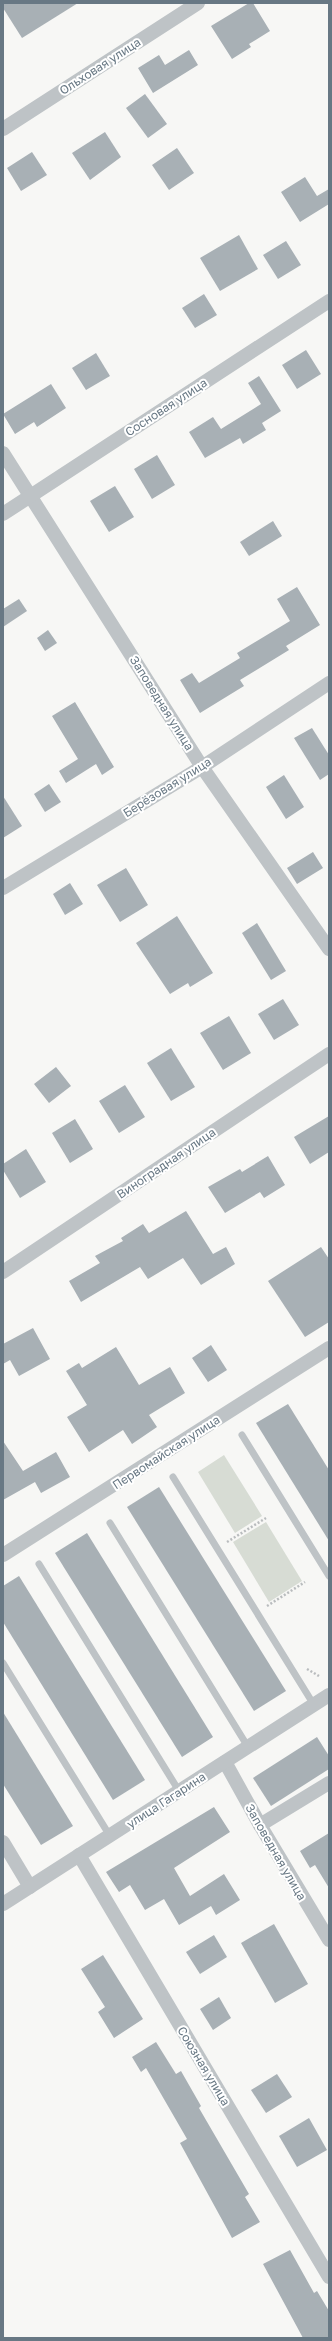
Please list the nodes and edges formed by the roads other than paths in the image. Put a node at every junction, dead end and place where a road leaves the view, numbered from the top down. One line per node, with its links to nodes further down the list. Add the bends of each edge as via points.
1 (198, 3): 2 (street, Ольховая улица)
2 (3, 129)
3 (329, 301): 5 (street, Сосновая улица)
4 (3, 453): 5 (street, Заповедная улица)
5 (32, 495): 6 (street, Сосновая улица); 8 (street, Заповедная улица)
6 (3, 514)
7 (329, 683): 8 (street, Берёзовая улица)
8 (202, 767): 9 (street, Берёзовая улица); 10 (street, Заповедная улица)
9 (3, 888)
10 (329, 949)
11 (329, 1054): 12 (street, Виноградная улица)
12 (3, 1272)
13 (329, 1348): 17 (street, Первомайская улица)
14 (242, 1435): 19 (lane)
15 (173, 1477): 22 (lane)
16 (110, 1523): 23 (lane)
17 (3, 1555)
18 (39, 1564): 26 (lane)
19 (329, 1576)
20 (3, 1663): 28 (lane)
21 (329, 1695): 22 (street, улица Гагарина)
22 (314, 1705): 23 (street, улица Гагарина)
23 (248, 1747): 24 (street, улица Гагарина)
24 (225, 1762): 26 (street, улица Гагарина); 27 (street, Заповедная улица)
25 (329, 1783): 27 (street)
26 (179, 1791): 28 (street, улица Гагарина)
27 (260, 1825): 33 (street, Заповедная улица)
28 (110, 1836): 30 (street, улица Гагарина)
29 (3, 1842): 31 (street)
30 (79, 1856): 31 (street, улица Гагарина); 34 (street, Союзная улица)
31 (30, 1887): 32 (street, улица Гагарина)
32 (3, 1904)
33 (329, 1940)
34 (329, 2277)

